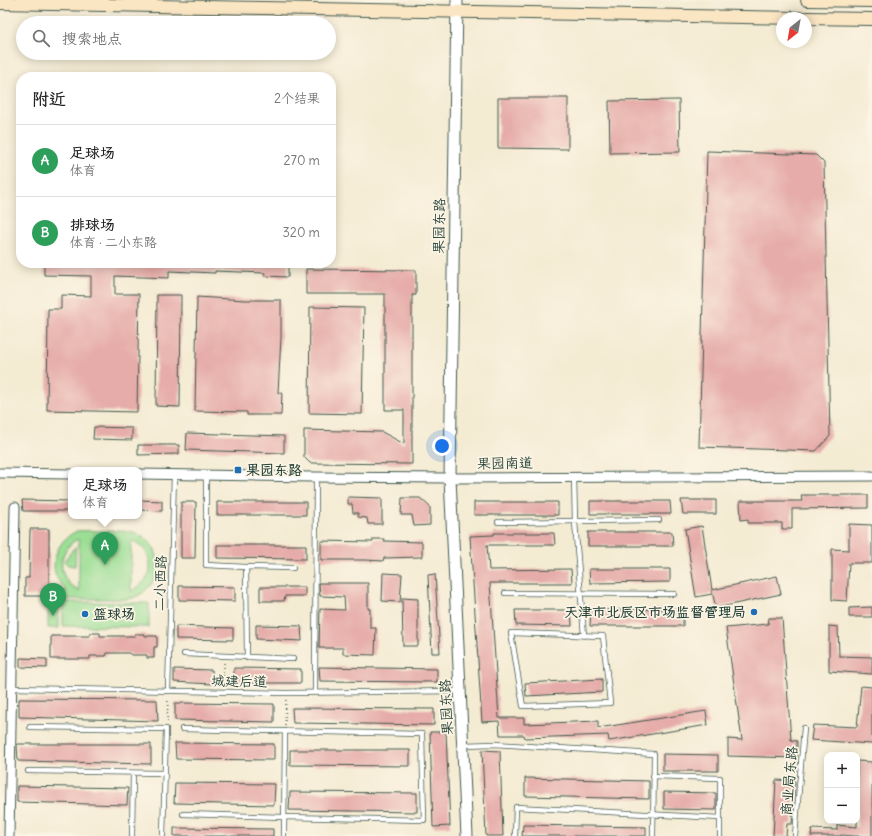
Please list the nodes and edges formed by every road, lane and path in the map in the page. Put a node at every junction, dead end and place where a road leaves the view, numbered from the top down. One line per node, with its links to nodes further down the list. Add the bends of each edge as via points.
1 (807, 0): 2 (main road)
2 (872, 1)
3 (0, 4): 4 (main road)
4 (460, 6): 5 (main road); 17 (street, 果园东路)
5 (776, 17)
6 (812, 18): 7 (main road)
7 (872, 19)
8 (0, 473): 9 (street)
9 (68, 474)
10 (142, 474): 13 (street, 果园南道)
11 (872, 476): 18 (street, 果园南道)
12 (0, 478): 15 (street)
13 (174, 478): 14 (street, 果园南道); 19 (street, 果园南道); 36 (lane, 二小西路)
14 (206, 478): 16 (street, 果园南道); 25 (lane, via 206,565)
15 (68, 479)
16 (316, 479): 17 (street, 果园南道); 39 (lane)
17 (453, 479): 18 (street, 果园南道); 37 (street, 果园东路)
18 (574, 479): 20 (street, 果园南道); 24 (lane)
19 (142, 480)
20 (872, 480)
21 (15, 507): 35 (street)
22 (659, 520): 24 (lane)
23 (498, 522): 24 (lane)
24 (575, 522): 28 (lane)
25 (246, 567): 26 (lane); 33 (lane)
26 (292, 568)
27 (505, 593): 28 (lane)
28 (581, 594): 29 (lane); 30 (lane)
29 (674, 594)
30 (584, 636): 30 (lane, via 512,634 523,706 610,703 603,636)
31 (184, 654): 32 (lane)
32 (224, 656): 33 (lane); 38 (path)
33 (247, 658): 34 (lane)
34 (293, 659)
35 (12, 688): 36 (lane, 城建后道); 55 (street)
36 (168, 691): 38 (lane, 城建后道); 43 (path)
37 (463, 691): 39 (lane, 城建后道); 46 (street, 果园东路)
38 (224, 692): 40 (lane, 城建后道)
39 (315, 692): 40 (lane, 城建后道)
40 (286, 693): 45 (path)
41 (30, 727): 43 (lane)
42 (804, 728): 64 (lane, 商业局东路)
43 (166, 729): 49 (lane)
44 (182, 729): 45 (lane)
45 (285, 731): 53 (lane); 53 (lane, via 422,734 424,820)
46 (465, 745): 50 (lane, via 494,744 654,754); 59 (street, 果园东路); 60 (street, 果园东路)
47 (28, 771): 48 (lane)
48 (133, 773): 49 (lane); 56 (lane)
49 (165, 773): 57 (lane)
50 (653, 776): 52 (lane); 54 (lane, via 720,778)
51 (183, 814): 53 (lane)
52 (653, 814): 54 (lane); 61 (lane, via 516,807); 62 (lane)
53 (284, 817): 58 (lane)
54 (720, 818): 63 (lane)
55 (9, 836)
56 (132, 836)
57 (163, 836)
58 (284, 836)
59 (467, 836)
60 (473, 836)
61 (515, 836)
62 (652, 836)
63 (720, 836)
64 (795, 836)

